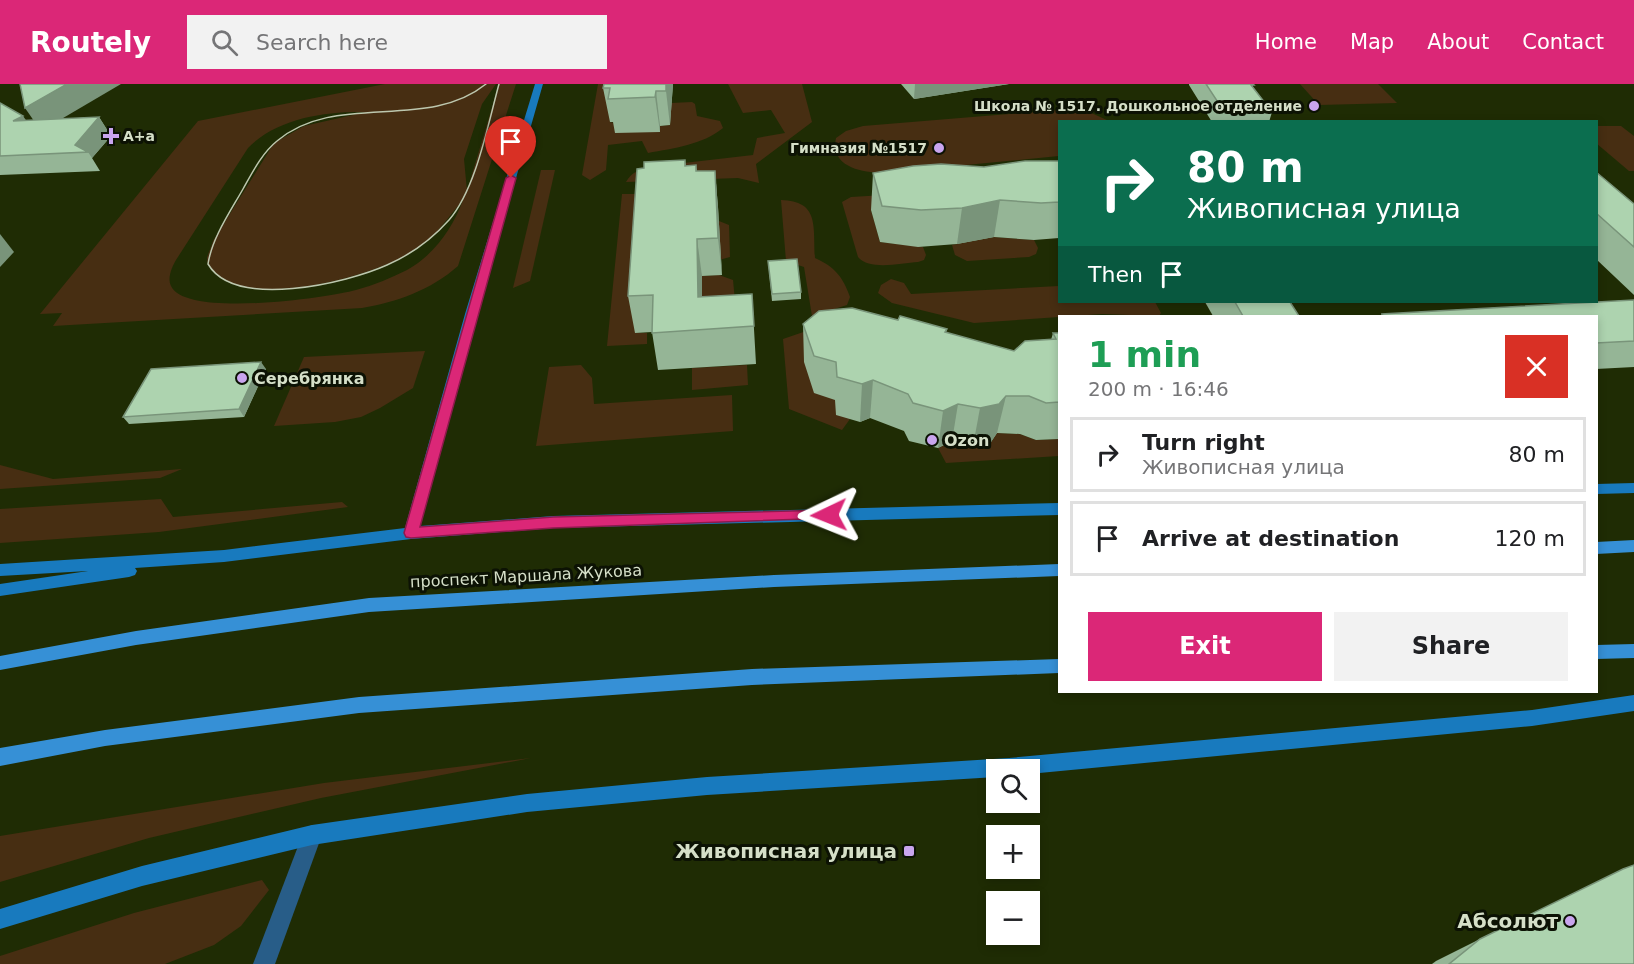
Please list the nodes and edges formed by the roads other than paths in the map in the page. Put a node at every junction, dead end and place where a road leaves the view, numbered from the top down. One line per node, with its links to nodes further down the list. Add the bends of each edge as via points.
1 (539, 84): 5 (main road)
2 (1634, 488): 3 (main road)
3 (1598, 489)
4 (1058, 508): 5 (main road, via 553,522)
5 (411, 533): 8 (main road)
6 (1634, 546): 7 (main road)
7 (1598, 548)
8 (224, 556): 9 (main road); 11 (main road)
9 (0, 570)
10 (1058, 570): 14 (main road, проспект Маршала Жукова, via 774,581 369,605 136,638)
11 (0, 590)
12 (1634, 651): 13 (main road)
13 (1598, 652)
14 (0, 663)
15 (1058, 666): 17 (main road, via 752,676 359,705 105,738)
16 (1634, 703): 18 (main road, via 1532,718 1009,767 707,786 527,803)
17 (0, 757)
18 (312, 835): 19 (main road, via 142,876); 20 (street)
19 (0, 919)
20 (264, 964)

